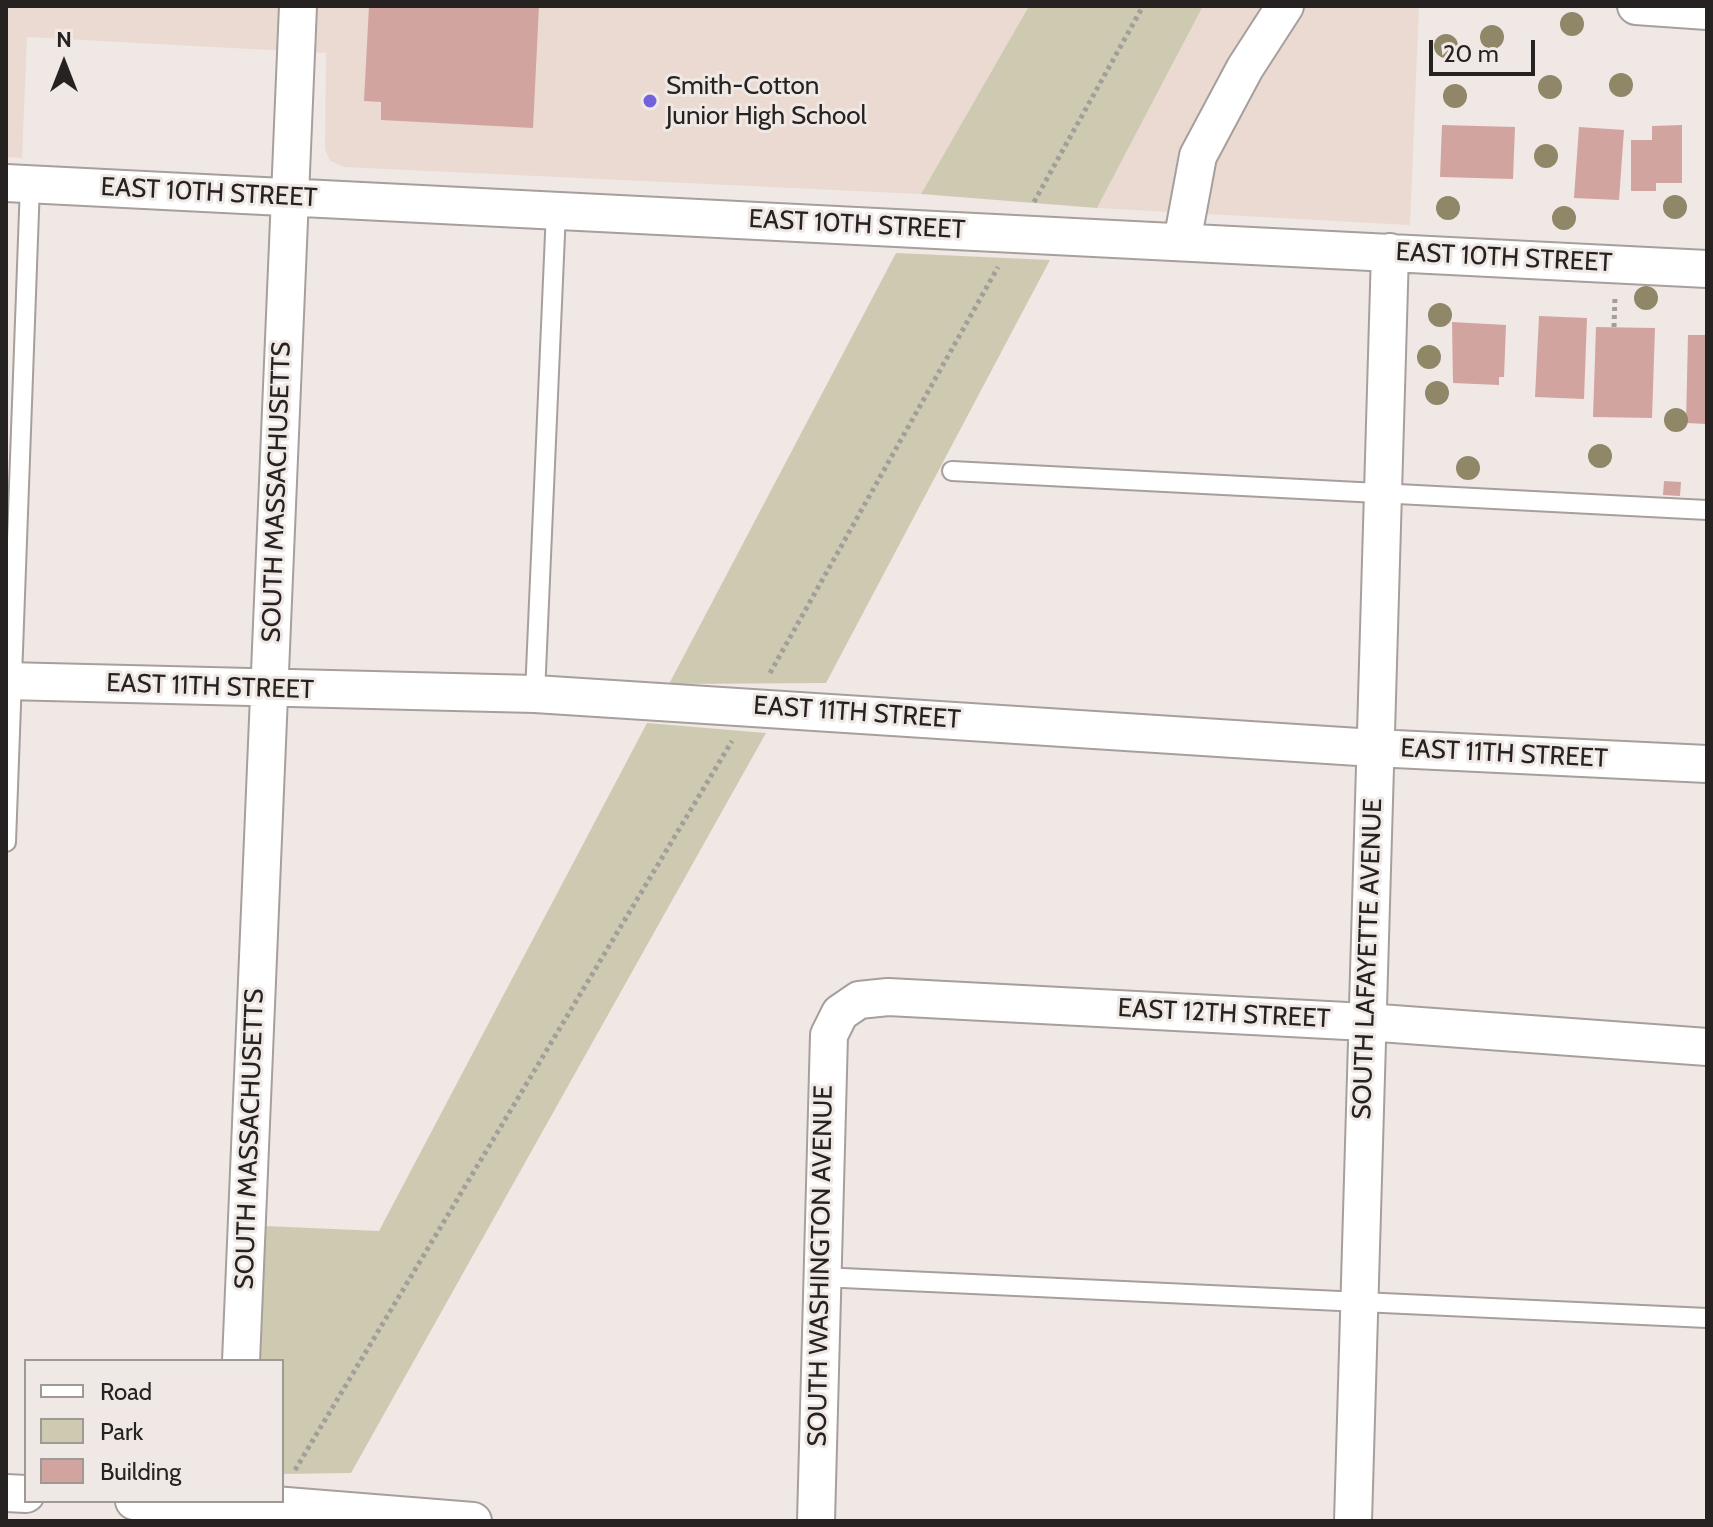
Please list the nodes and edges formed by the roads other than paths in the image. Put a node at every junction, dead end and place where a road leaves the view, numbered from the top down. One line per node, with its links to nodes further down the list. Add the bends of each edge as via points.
1 (298, 6): 6 (street, SOUTH MASSACHUSETTS)
2 (1285, 6): 8 (street, via 1198,156)
3 (1636, 6): 4 (street)
4 (1707, 11)
5 (18, 184): 6 (street, EAST 10TH STREET); 14 (lane)
6 (289, 197): 7 (street, EAST 10TH STREET); 15 (street, SOUTH MASSACHUSETTS)
7 (556, 211): 8 (street, EAST 10TH STREET); 16 (lane)
8 (1182, 242): 9 (street, EAST 10TH STREET)
9 (1390, 252): 10 (street, EAST 10TH STREET); 12 (street, SOUTH LAFAYETTE AVENUE)
10 (1707, 269)
11 (952, 471): 12 (lane)
12 (1381, 495): 13 (lane); 17 (street, SOUTH LAFAYETTE AVENUE)
13 (1707, 510)
14 (8, 681): 15 (street, EAST 11TH STREET); 19 (lane)
15 (269, 689): 16 (street, EAST 11TH STREET); 26 (street, SOUTH MASSACHUSETTS)
16 (535, 694): 17 (street, EAST 11TH STREET)
17 (1374, 748): 18 (street, EAST 11TH STREET); 21 (street, SOUTH LAFAYETTE AVENUE)
18 (1707, 764)
19 (6, 842)
20 (840, 1013): 21 (street, EAST 12TH STREET, via 859,1000 888,997); 23 (street, SOUTH WASHINGTON AVENUE, via 829,1035 826,1065)
21 (1366, 1022): 22 (street, EAST 12TH STREET); 24 (street, SOUTH LAFAYETTE AVENUE)
22 (1707, 1047)
23 (821, 1277): 24 (lane); 31 (street, SOUTH WASHINGTON AVENUE)
24 (1358, 1302): 25 (lane); 32 (street, SOUTH LAFAYETTE AVENUE)
25 (1707, 1318)
26 (241, 1359)
27 (201, 1503): 28 (street)
28 (235, 1504): 29 (street)
29 (366, 1518): 30 (street)
30 (473, 1521)
31 (816, 1521)
32 (1353, 1521)

